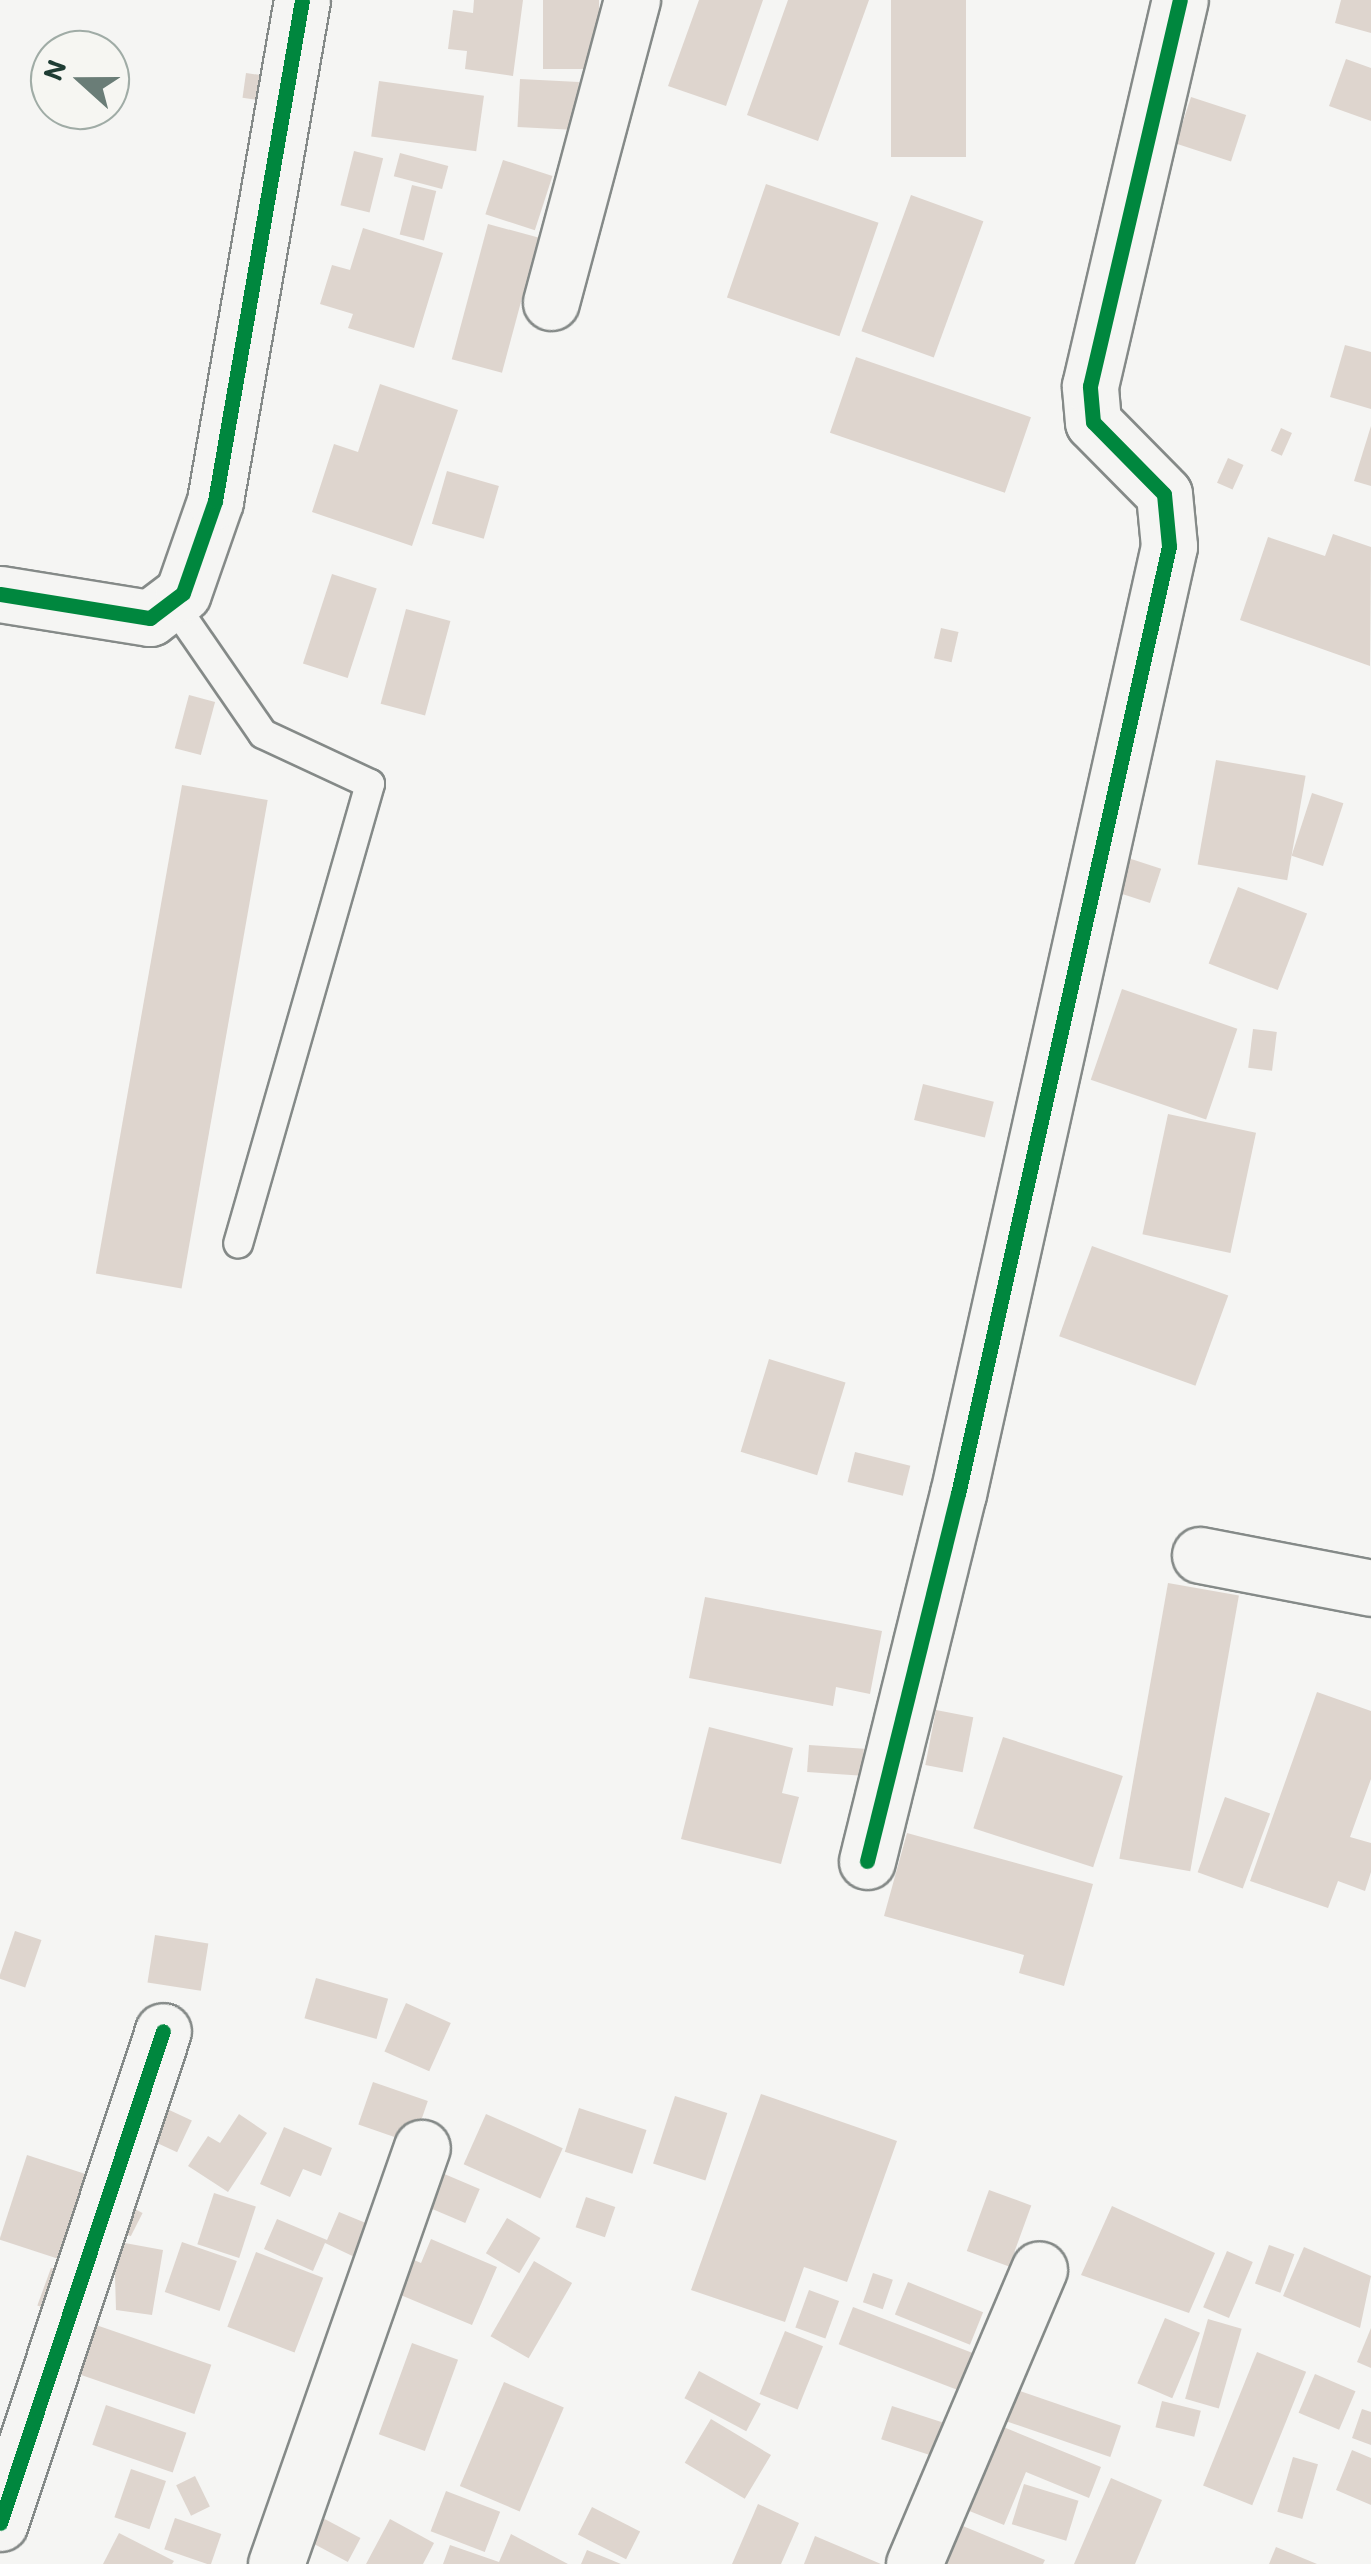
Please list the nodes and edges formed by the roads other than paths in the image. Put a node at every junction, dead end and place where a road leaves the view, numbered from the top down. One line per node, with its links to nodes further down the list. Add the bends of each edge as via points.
1 (302, 0): 6 (street, via 216,501)
2 (632, 0): 4 (street)
3 (1180, 0): 10 (street, via 1090,386 1093,422 1164,494 1169,546 958,1494)
4 (551, 302)
5 (0, 594): 6 (street, via 150,618)
6 (172, 602): 7 (lane, via 263,734 370,784)
7 (238, 1243)
8 (1200, 1556): 9 (street)
9 (1371, 1588)
10 (867, 1860)
11 (163, 2030): 14 (street)
12 (422, 2148): 15 (street)
13 (1039, 2269): 16 (street)
14 (0, 2523)
15 (276, 2564)
16 (914, 2564)

